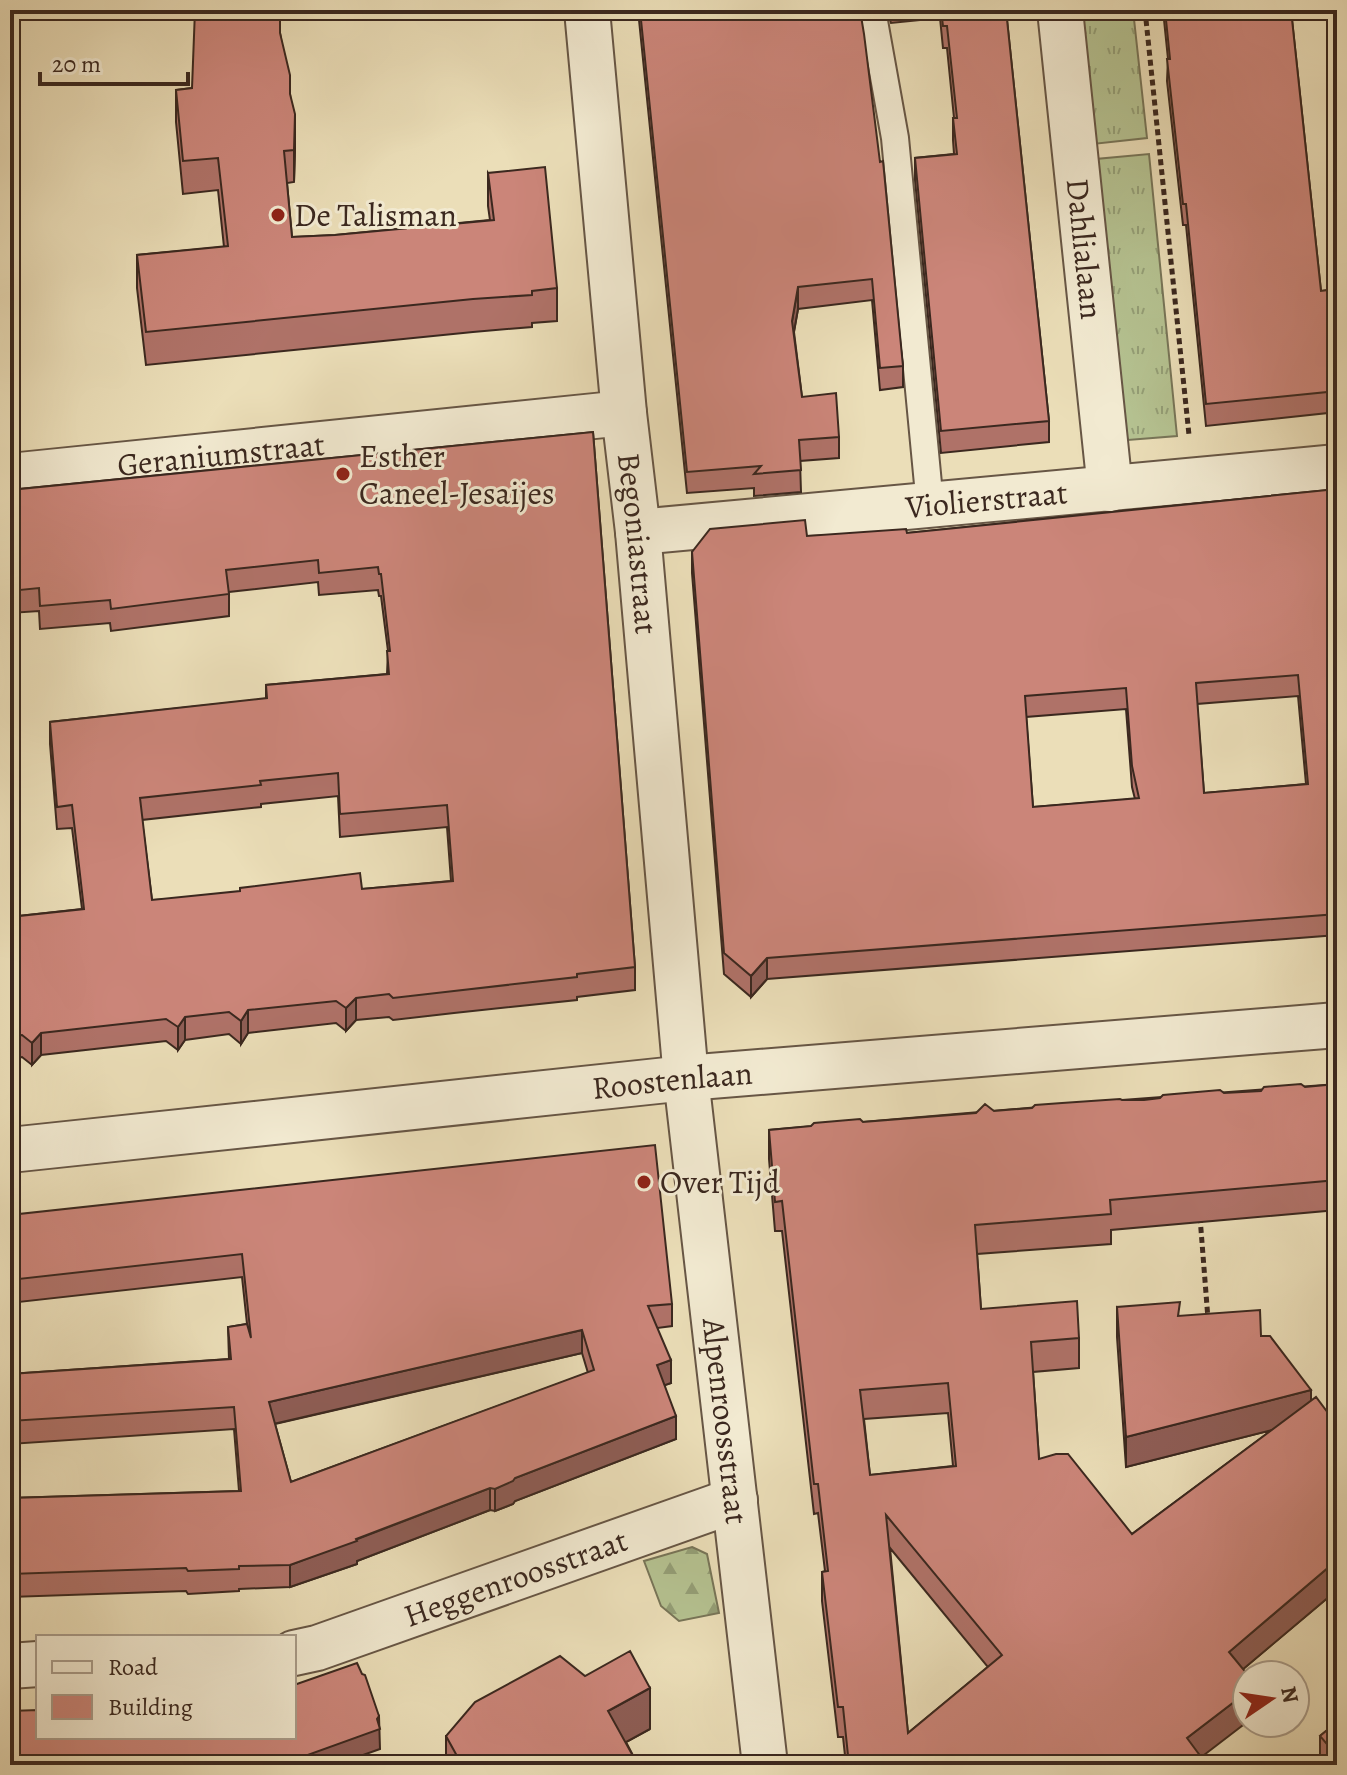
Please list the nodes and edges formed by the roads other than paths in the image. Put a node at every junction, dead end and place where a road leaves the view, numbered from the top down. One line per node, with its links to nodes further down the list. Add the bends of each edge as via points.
1 (587, 10): 4 (street, Begoniastraat)
2 (872, 10): 8 (lane, via 895,138)
3 (1060, 10): 7 (street, Dahlialaan)
4 (624, 413): 6 (street, Geraniumstraat); 9 (street, Begoniastraat)
5 (1337, 467): 7 (street, Violierstraat)
6 (10, 476)
7 (1110, 489): 8 (street, Violierstraat)
8 (930, 505): 9 (street, Violierstraat)
9 (638, 532): 11 (street, Begoniastraat)
10 (1337, 1025): 11 (street, Roostenlaan)
11 (686, 1078): 12 (street, Roostenlaan); 13 (street, Alpenroosstraat)
12 (10, 1150)
13 (735, 1500): 14 (street, Heggenroosstraat); 17 (street, Alpenroosstraat)
14 (296, 1653)
15 (36, 1664): 16 (street)
16 (10, 1666)
17 (765, 1765)

